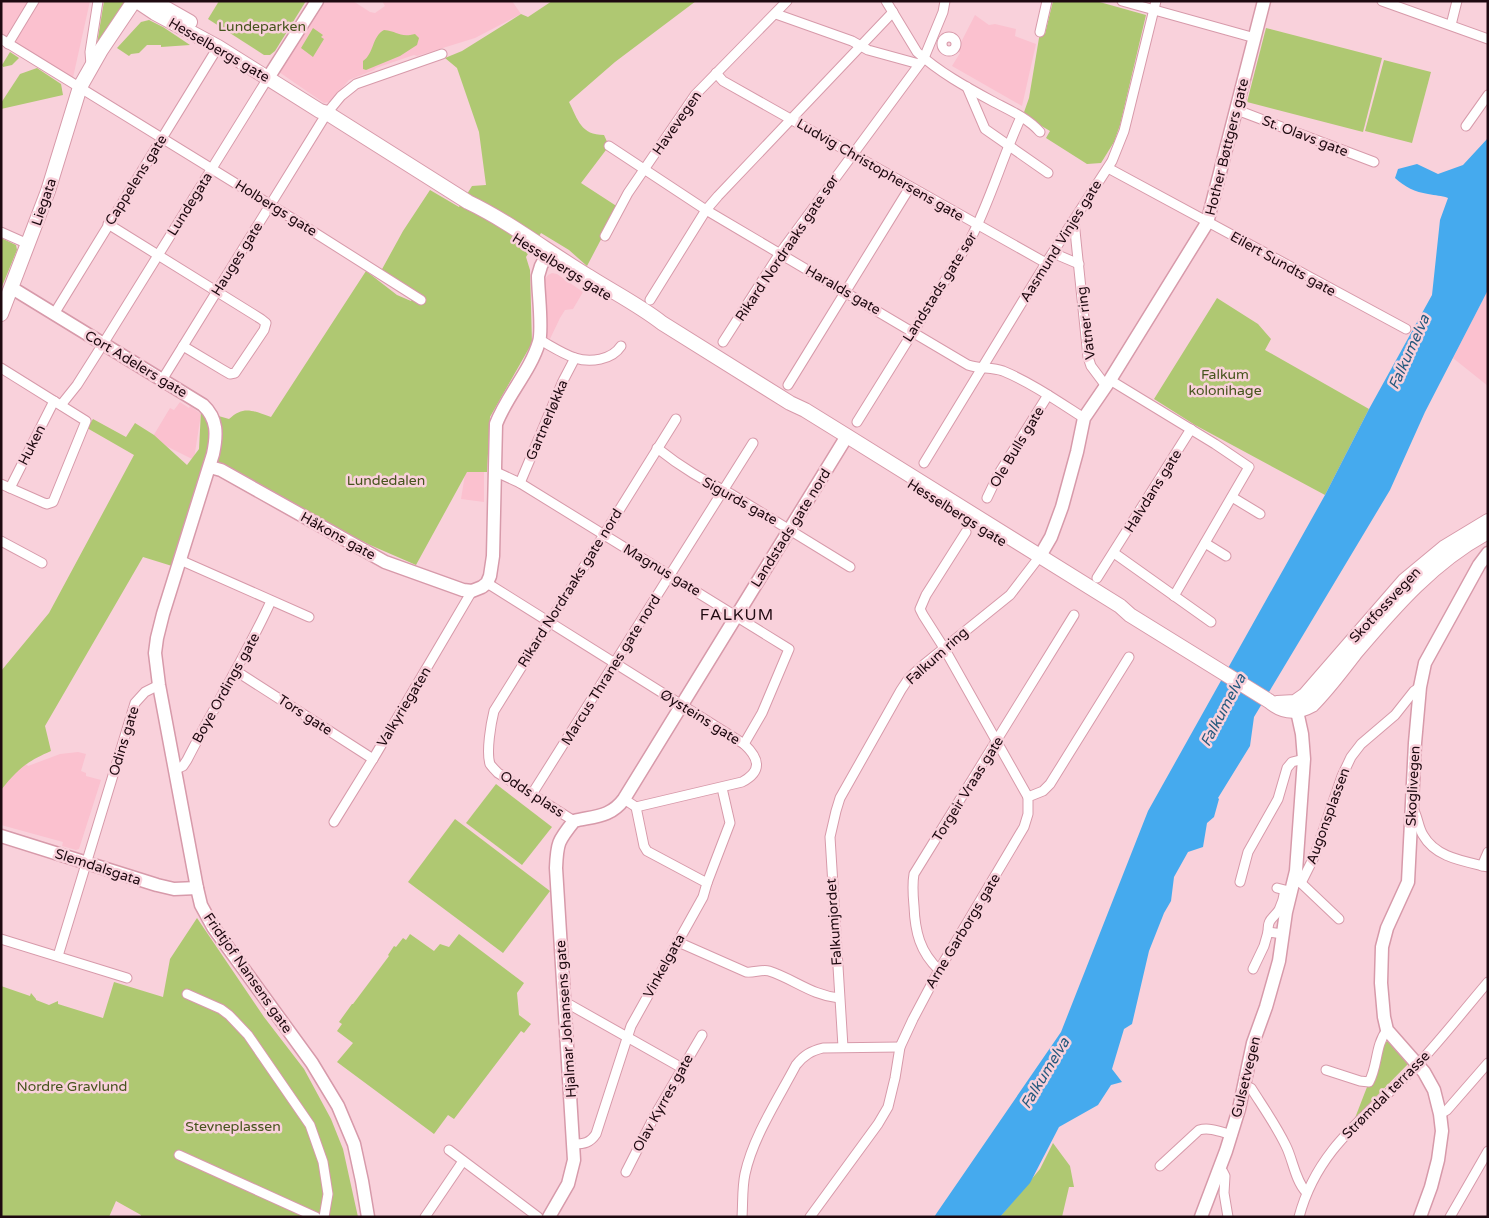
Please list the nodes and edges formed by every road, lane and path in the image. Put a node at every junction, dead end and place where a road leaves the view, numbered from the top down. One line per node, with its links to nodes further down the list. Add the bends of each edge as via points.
1 (34, 1): 20 (street)
2 (98, 1): 25 (street, via 90,52)
3 (317, 1): 27 (street, Lundegata)
4 (787, 1): 15 (street, Havevegen)
5 (886, 1): 14 (street)
6 (945, 1): 24 (street, Rikard Nordraaks gate sør)
7 (1047, 1): 17 (street)
8 (1122, 1): 13 (street)
9 (1264, 1): 18 (street, Hother Bøttgers gate)
10 (1382, 1): 16 (street)
11 (1458, 1): 16 (street)
12 (142, 2): 22 (main road, Hesselbergs gate, via 154,13); 25 (main road, Liegata, via 116,41); 27 (main road, Hesselbergs gate, via 223,41)
13 (1155, 6): 18 (street); 42 (street, Aasmund Vinjes gate, via 1124,131)
14 (893, 12): 21 (street); 24 (street)
15 (776, 14): 21 (street); 26 (street, Havevegen)
16 (1451, 25): 19 (street)
17 (1040, 32)
18 (1254, 38): 31 (street, Hother Bøttgers gate)
19 (1488, 39)
20 (5, 42): 28 (street, Holbergs gate)
21 (860, 46): 24 (street); 34 (street)
22 (218, 47): 27 (main road, Hesselbergs gate); 37 (street, Cappelens gate)
23 (442, 54): 32 (street, Hauges gate, via 356,84)
24 (921, 61): 29 (street); 40 (street, Rikard Nordraaks gate sør)
25 (91, 69): 28 (main road, Liegata)
26 (716, 73): 34 (street, Ludvig Christophersens gate, via 723,81); 44 (street, Havevegen, via 695,95)
27 (270, 75): 32 (main road, Hesselbergs gate); 43 (street, Lundegata)
28 (80, 87): 37 (street, Holbergs gate); 55 (main road, Liegata, via 50,186)
29 (966, 87): 33 (street); 39 (street, via 985,130)
30 (1488, 95): 35 (street)
31 (1237, 110): 41 (street, St. Olavs gate); 50 (street, Hother Bøttgers gate)
32 (327, 113): 47 (street, Hauges gate); 56 (main road, Hesselbergs gate)
33 (1021, 117): 36 (street); 39 (street, Landstads gate sør)
34 (790, 119): 40 (street, Ludvig Christophersens gate); 48 (street)
35 (1466, 126)
36 (1040, 132)
37 (162, 138): 43 (street, Holbergs gate); 51 (street, Cappelens gate)
38 (609, 146): 44 (street, Haralds gate)
39 (1008, 146): 45 (street); 52 (street, Landstads gate sør)
40 (852, 154): 46 (street, Ludvig Christophersens gate); 57 (street, Rikard Nordraaks gate sør)
41 (1374, 162)
42 (1108, 168): 49 (street, Aasmund Vinjes gate); 50 (street, Eilert Sundts gate)
43 (212, 169): 47 (street, Holbergs gate); 59 (street, Lundegata)
44 (644, 170): 48 (street, Haralds gate); 54 (street, Havevegen)
45 (1048, 173)
46 (910, 187): 52 (street, Ludvig Christophersens gate); 63 (street)
47 (270, 205): 64 (street, Hauges gate); 65 (street, Holbergs gate)
48 (706, 210): 57 (street, Haralds gate); 66 (street)
49 (1074, 221): 58 (street, Aasmund Vinjes gate); 61 (street, Vatner ring)
50 (1208, 223): 69 (street, Eilert Sundts gate); 80 (street, Hother Bøttgers gate)
51 (108, 224): 59 (street); 68 (street, Cappelens gate)
52 (978, 225): 60 (street, Ludvig Christophersens gate); 70 (street, Landstads gate sør)
53 (1, 232): 55 (street)
54 (605, 236)
55 (28, 244): 62 (main road, Liegata)
56 (541, 251): 71 (street, via 538,276); 88 (main road, Hesselbergs gate, via 597,290 662,323 805,410)
57 (780, 253): 63 (street, Haralds gate); 72 (street, Rikard Nordraaks gate sør)
58 (1053, 253): 60 (street, Aasmund Vinjes gate); 61 (street)
59 (158, 256): 64 (street); 73 (street, Lundegata)
60 (1046, 263): 78 (street, Aasmund Vinjes gate)
61 (1079, 264): 80 (street, Vatner ring, via 1088,357 1091,366)
62 (12, 288): 67 (main road, Liegata); 68 (street, Cort Adelers gate)
63 (844, 291): 70 (street, Haralds gate); 81 (street)
64 (216, 292): 74 (street, Hauges gate); 74 (street, via 261,319 266,323 264,330 235,373 230,374)
65 (421, 300)
66 (650, 300)
67 (1, 314)
68 (54, 314): 73 (street, Cort Adelers gate)
69 (1406, 330)
70 (913, 331): 78 (street, Haralds gate, via 968,364); 86 (street, Landstads gate sør)
71 (540, 340): 76 (street); 93 (street, via 500,412 496,424)
72 (723, 342)
73 (103, 344): 79 (street, Cort Adelers gate); 83 (street, Lundegata, via 77,385)
74 (184, 346): 79 (street, Hauges gate)
75 (621, 346): 76 (street, via 614,354 595,360)
76 (575, 358): 94 (street, Gartnerløkka)
77 (1, 368): 83 (street)
78 (983, 368): 82 (street, Haralds gate, via 1001,371); 91 (street, Aasmund Vinjes gate)
79 (162, 380): 92 (street, Cort Adelers gate, via 210,411 215,421 216,437)
80 (1108, 383): 84 (street); 87 (street)
81 (788, 385)
82 (1048, 396): 84 (street, Haralds gate); 98 (street, Ole Bulls gate)
83 (58, 403): 95 (street, Huken); 95 (street, via 86,421 55,498 44,503)
84 (1084, 418): 110 (street, via 1062,507 1051,537)
85 (676, 419): 90 (street, Rikard Nordraaks gate nord)
86 (857, 422)
87 (1192, 429): 97 (street, via 1249,467); 107 (street, Halvdans gate)
88 (845, 439): 101 (street, Landstads gate nord); 110 (main road, Hesselbergs gate)
89 (753, 443): 96 (street, Marcus Thranes gate nord)
90 (657, 448): 96 (street, Sigurds gate, via 680,466); 104 (street, Rikard Nordraaks gate nord)
91 (924, 463)
92 (210, 467): 111 (street); 117 (street, Håkons gate, via 221,470 385,562)
93 (494, 471): 94 (street, Magnus gate); 116 (street, via 492,556)
94 (520, 483): 104 (street, Magnus gate)
95 (5, 486)
96 (723, 490): 101 (street, Sigurds gate); 114 (street, Marcus Thranes gate nord)
97 (1232, 497): 99 (street); 106 (street)
98 (986, 498)
99 (1260, 514)
100 (1488, 521): 132 (main road, Skotfossvegen, via 1445,547 1410,575)
101 (790, 530): 113 (street, Sigurds gate); 121 (street, Landstads gate nord)
102 (966, 532): 125 (street, via 921,603 923,615)
103 (1488, 532): 132 (main road, Skotfossvegen, via 1457,550 1425,576 1315,701 1304,709)
104 (604, 535): 114 (street, Magnus gate); 123 (street, Rikard Nordraaks gate nord)
105 (1, 541): 112 (street)
106 (1203, 545): 109 (street); 118 (street)
107 (1114, 553): 115 (street, Halvdans gate); 118 (street)
108 (1488, 553): 130 (street, Skoglivegen, via 1428,656)
109 (1226, 556)
110 (1038, 559): 125 (street, Falkum ring, via 1010,594); 132 (main road, Hesselbergs gate, via 1120,606 1277,707 1285,710)
111 (180, 560): 119 (street); 129 (street, via 157,638 155,653)
112 (42, 562)
113 (850, 567)
114 (671, 576): 121 (street, Magnus gate); 127 (street, Marcus Thranes gate nord)
115 (1097, 578)
116 (487, 583): 117 (street); 123 (street, Øysteins gate)
117 (472, 591): 135 (street, Valkyriegaten)
118 (1174, 596): 124 (street)
119 (271, 601): 122 (street); 128 (street, Boye Ordings gate)
120 (1074, 615): 133 (street, Torgeir Vraas gate)
121 (737, 616): 131 (street, Landstads gate nord); 134 (street, Magnus gate, via 789,649 762,713)
122 (309, 618)
123 (549, 622): 127 (street, Øysteins gate); 137 (street, Rikard Nordraaks gate nord, via 494,711)
124 (1211, 622)
125 (944, 648): 133 (street); 142 (street, Falkum ring, via 901,690)
126 (1129, 657): 141 (street, via 1050,784)
127 (615, 663): 131 (street, Øysteins gate); 140 (street, Marcus Thranes gate nord)
128 (236, 670): 135 (street, Tors gate); 138 (street, Boye Ordings gate, via 187,760)
129 (159, 686): 138 (street, Fridtjof Nansens gate); 150 (street, Odins gate, via 145,692 136,702)
130 (1420, 687): 145 (street, Skoglivegen); 153 (street, Augonsplassen, via 1352,756 1314,857)
131 (681, 706): 134 (street, Øysteins gate); 143 (street, Landstads gate nord)
132 (1296, 706): 136 (street, Gulsetvegen)
133 (997, 741): 141 (street); 163 (street, Torgeir Vraas gate, via 914,874 916,935 923,951)
134 (744, 744): 139 (street, Øysteins gate, via 755,756 755,772 742,782)
135 (373, 759): 147 (street, Valkyriegaten)
136 (1304, 759): 152 (street, via 1292,762 1287,768 1278,799 1248,852); 153 (street, Gulsetvegen)
137 (491, 765): 140 (street, Odds plass)
138 (176, 769): 155 (street, Fridtjof Nansens gate)
139 (722, 788): 144 (street, Øysteins gate); 154 (street, Vinkelgata, via 730,823)
140 (532, 794): 146 (street, Odds plass)
141 (1028, 797): 163 (street, Arne Garborgs gate, via 1024,827)
142 (840, 798): 168 (street, Falkumjordet, via 830,837)
143 (624, 799): 144 (street); 146 (street, via 610,812)
144 (636, 807): 154 (street, via 647,851)
145 (1411, 807): 151 (street, via 1432,847 1452,858); 170 (street, Skoglivegen, via 1408,882 1382,947 1381,982)
146 (574, 821): 169 (street, Hjalmar Johansens gate, via 560,839 556,868)
147 (334, 822)
148 (1, 836): 150 (street, Slemdalsgata)
149 (1488, 852): 151 (street)
150 (87, 863): 155 (street, Slemdalsgata, via 174,889); 162 (street, Odins gate)
151 (1485, 867)
152 (1240, 882)
153 (1298, 882): 157 (street); 159 (street, Gulsetvegen, via 1286,912)
154 (707, 883): 161 (street, Vinkelgata, via 703,897)
155 (197, 888): 193 (street, Fridtjof Nansens gate, via 213,927 312,1063 338,1106 354,1144)
156 (1277, 888): 158 (street, via 1285,890 1284,896 1278,912 1268,923)
157 (1339, 918)
158 (1268, 932): 159 (street); 164 (street)
159 (1283, 934): 179 (street, Gulsetvegen, via 1279,961 1253,1043)
160 (1, 939): 162 (street)
161 (678, 942): 168 (street, via 746,972 768,970 814,992); 172 (street, Vinkelgata)
162 (58, 956): 165 (street)
163 (939, 970): 174 (street, Arne Garborgs gate)
164 (1253, 970)
165 (127, 978)
166 (1488, 982): 176 (street, Strømdal terrasse)
167 (187, 994): 192 (street, via 221,1009 248,1035 310,1126 323,1162 328,1194)
168 (839, 998): 173 (street, Falkumjordet)
169 (565, 1002): 172 (street); 182 (street, Hjalmar Johansens gate)
170 (1387, 1030): 176 (street); 178 (street, via 1369,1082)
171 (702, 1034): 177 (street, Olav Kyrres gate)
172 (627, 1037): 177 (street); 182 (street, Vinkelgata, via 596,1134 584,1144)
173 (843, 1047): 174 (street); 197 (street, via 813,1050 796,1065 750,1158 745,1174)
174 (900, 1048): 198 (street, Arne Garborgs gate, via 888,1107)
175 (1488, 1063): 180 (street)
176 (1418, 1064): 180 (street, via 1434,1090); 190 (street, Strømdal terrasse, via 1342,1138)
177 (682, 1068): 189 (street, Olav Kyrres gate)
178 (1326, 1070)
179 (1244, 1086): 181 (street, Gulsetvegen); 190 (street, via 1251,1088 1279,1133)
180 (1440, 1114): 202 (street, via 1442,1131 1438,1160)
181 (1232, 1135): 187 (street, via 1199,1130); 188 (street, Gulsetvegen)
182 (574, 1144): 196 (street, Hjalmar Johansens gate, via 572,1170)
183 (449, 1150): 186 (street)
184 (1488, 1151): 203 (street)
185 (179, 1155): 191 (street)
186 (463, 1161): 194 (street); 195 (street)
187 (1160, 1166)
188 (1219, 1170): 199 (street, Gulsetvegen); 200 (street, via 1225,1176)
189 (626, 1172)
190 (1306, 1192): 201 (street, Strømdal terrasse)
191 (316, 1217)
192 (324, 1217)
193 (368, 1217)
194 (425, 1217)
195 (538, 1217)
196 (549, 1217)
197 (742, 1217)
198 (810, 1217)
199 (1202, 1217)
200 (1228, 1217)
201 (1298, 1217)
202 (1420, 1217)
203 (1450, 1217)

